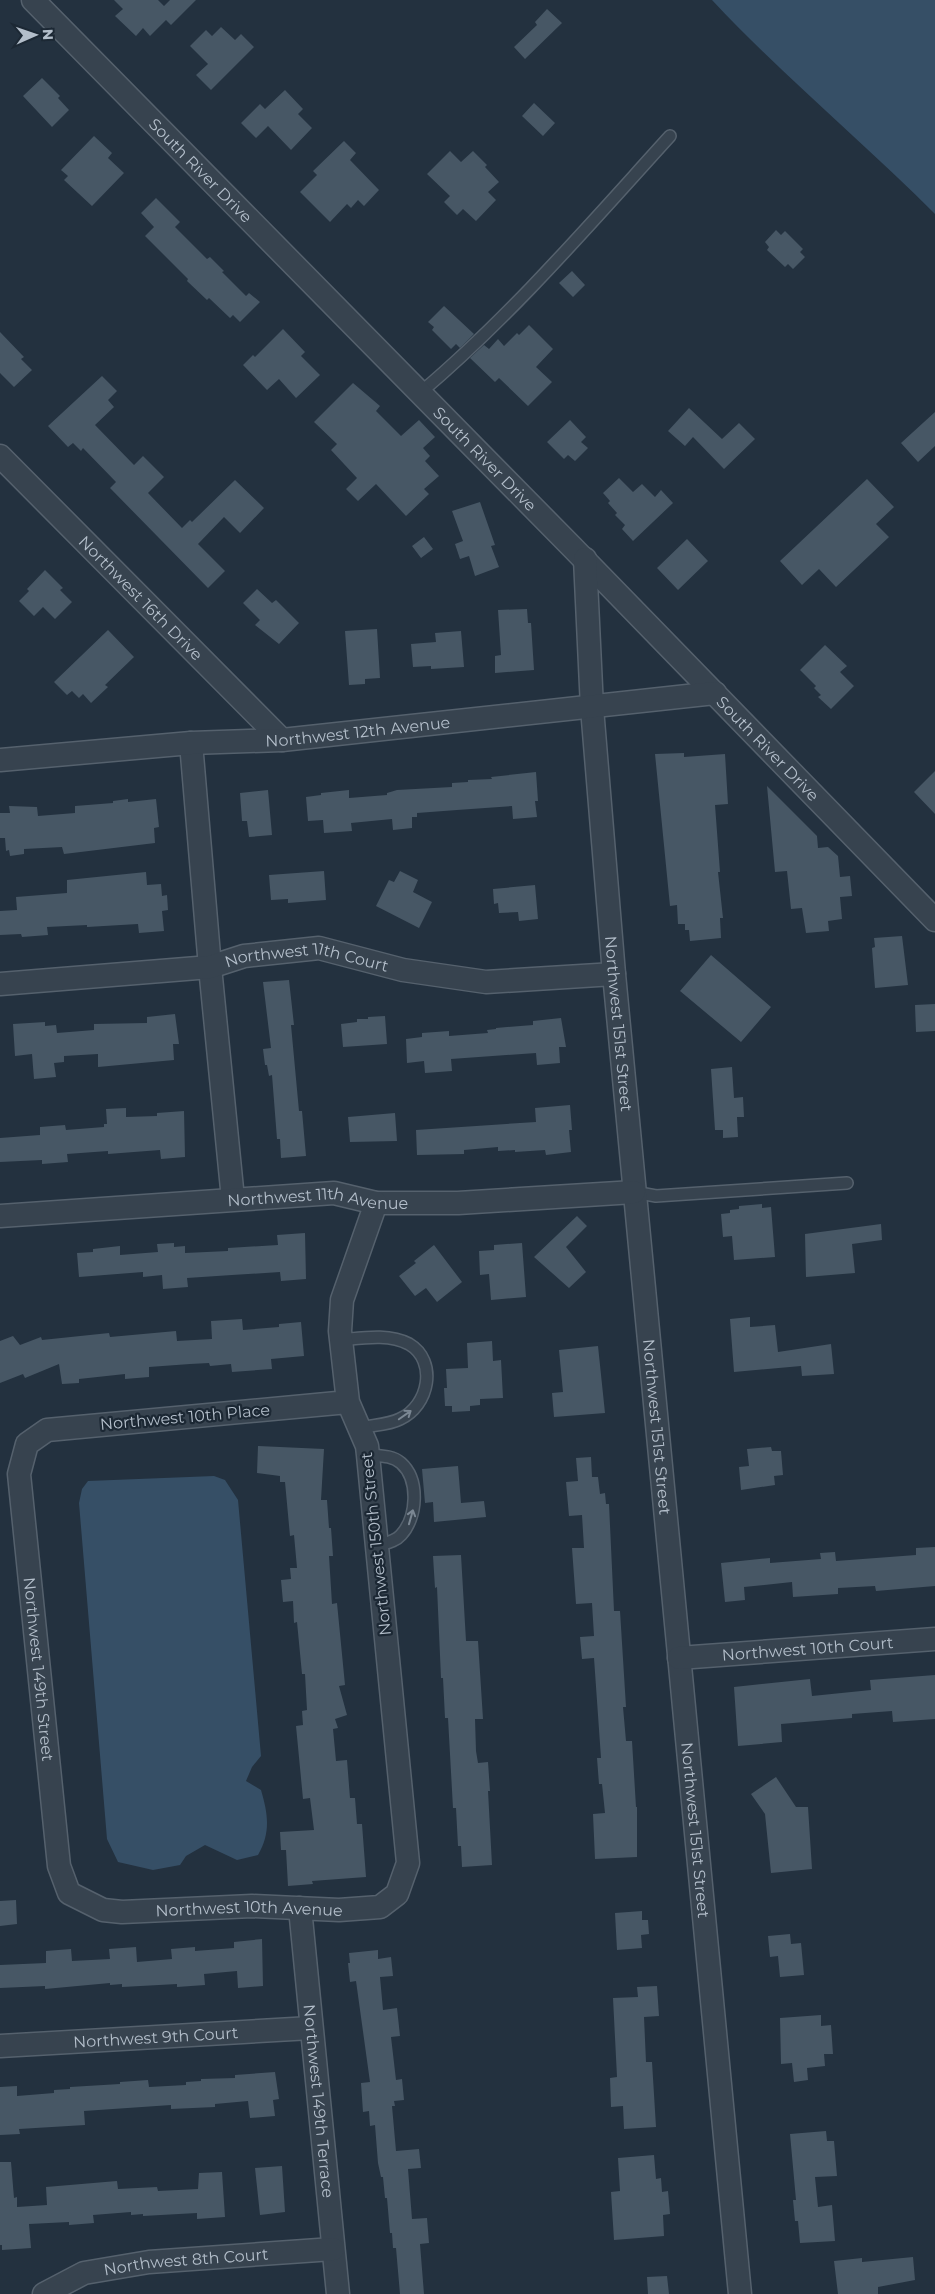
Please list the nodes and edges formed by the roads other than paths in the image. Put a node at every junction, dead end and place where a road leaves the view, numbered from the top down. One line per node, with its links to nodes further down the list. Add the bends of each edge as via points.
1 (33, 0): 3 (street, South River Drive)
2 (670, 136): 3 (lane, via 551,266)
3 (420, 393): 5 (street, South River Drive)
4 (0, 456): 8 (street, Northwest 16th Drive)
5 (585, 559): 6 (street, South River Drive); 7 (street, Northwest 151st Street)
6 (715, 693): 7 (street, Northwest 12th Avenue); 11 (street, South River Drive)
7 (592, 708): 8 (street, Northwest 12th Avenue); 13 (street, Northwest 151st Street)
8 (282, 740): 9 (street, Northwest 12th Avenue)
9 (191, 743): 10 (street, Northwest 12th Avenue); 12 (street)
10 (0, 760)
11 (935, 920)
12 (210, 967): 13 (street, Northwest 11th Court, via 244,956 319,948 403,970 486,982); 14 (street, Northwest 11th Court); 17 (street)
13 (614, 974): 16 (street, Northwest 151st Street)
14 (0, 984)
15 (847, 1183): 16 (lane, via 656,1196)
16 (634, 1192): 18 (street, Northwest 11th Avenue, via 458,1203); 27 (street, Northwest 151st Street)
17 (233, 1199): 18 (street, Northwest 11th Avenue, via 334,1194); 19 (street, Northwest 11th Avenue)
18 (376, 1203): 20 (street, Northwest 150th Street, via 342,1300)
19 (0, 1216)
20 (341, 1340): 21 (street, Northwest 150th Street); 22 (lane, one-way to 20, via 400,1420 410,1412 426,1388 426,1362 407,1343 374,1337)
21 (348, 1402): 22 (street, Northwest 150th Street); 23 (street, Northwest 10th Place, via 47,1430)
22 (359, 1428): 24 (street, Northwest 150th Street)
23 (27, 1444): 29 (street, Northwest 149th Street, via 19,1474 59,1866)
24 (368, 1455): 25 (street, Northwest 150th Street); 25 (lane, one-way to 24, via 401,1536 411,1521 414,1502 409,1473 401,1462 391,1457)
25 (376, 1546): 28 (street, Northwest 150th Street)
26 (935, 1639): 27 (street, Northwest 10th Court)
27 (679, 1658): 36 (street, Northwest 151st Street)
28 (408, 1863): 30 (street, Northwest 10th Avenue, via 398,1894 380,1907)
29 (69, 1893): 30 (street, Northwest 10th Avenue, via 103,1910 122,1912 252,1906)
30 (300, 1908): 31 (street, Northwest 149th Terrace)
31 (311, 2028): 32 (street, Northwest 9th Court); 33 (street, Northwest 149th Terrace)
32 (0, 2046)
33 (333, 2249): 34 (street, Northwest 8th Court, via 149,2262 84,2273); 35 (street, Northwest 149th Terrace)
34 (44, 2294)
35 (338, 2294)
36 (740, 2294)

